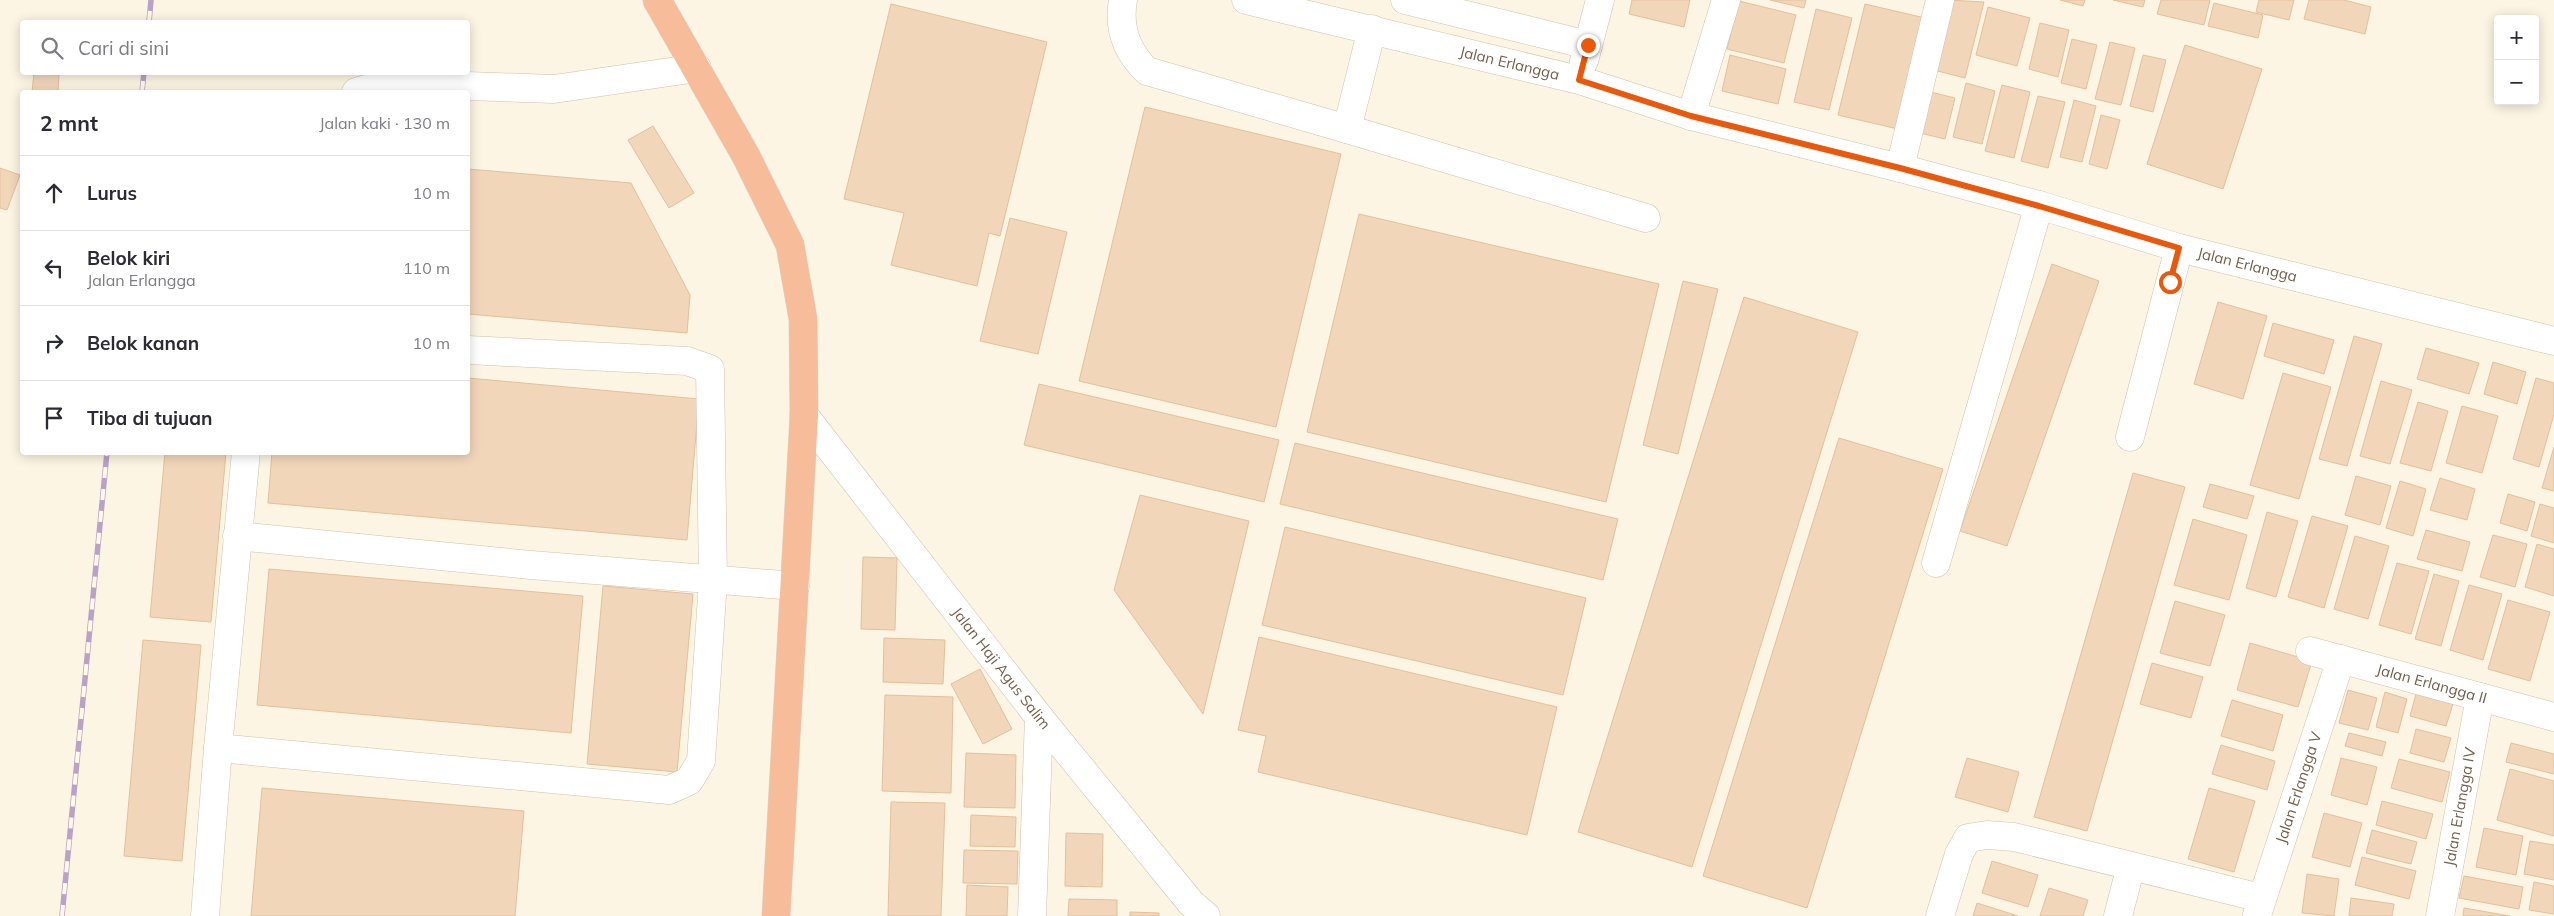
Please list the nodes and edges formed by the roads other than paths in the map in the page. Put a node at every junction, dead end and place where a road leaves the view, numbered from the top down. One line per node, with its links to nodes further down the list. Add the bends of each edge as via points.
1 (657, 0): 10 (highway)
2 (1123, 0): 14 (street, via 1121,14 1126,42 1134,59 1147,71)
3 (1246, 0): 8 (street, Jalan Erlangga)
4 (1405, 0): 9 (street)
5 (1600, 0): 9 (street)
6 (1726, 0): 13 (street)
7 (1940, 0): 15 (street)
8 (1372, 29): 11 (street, Jalan Erlangga); 14 (street)
9 (1588, 45): 11 (street)
10 (697, 68): 12 (street, via 554,89 386,83); 21 (highway, via 790,245 803,319)
11 (1579, 80): 13 (street, Jalan Erlangga)
12 (363, 90)
13 (1691, 116): 15 (street, Jalan Erlangga)
14 (1347, 129): 17 (street)
15 (1900, 168): 16 (street, Jalan Erlangga)
16 (2039, 206): 18 (street, Jalan Erlangga); 25 (street)
17 (1646, 218)
18 (2179, 248): 19 (street, Jalan Erlangga); 22 (street)
19 (2554, 341)
20 (470, 350): 26 (street, via 687,361 710,369)
21 (804, 415): 27 (highway); 31 (street, Jalan Haji Agus Salim)
22 (2130, 437)
23 (246, 455): 24 (street)
24 (237, 536): 26 (street); 33 (street)
25 (1936, 562)
26 (713, 580): 27 (street); 33 (street, via 701,761 689,780 669,790)
27 (794, 586): 37 (highway)
28 (2310, 651): 29 (street, Jalan Erlangga II)
29 (2341, 659): 30 (street, Jalan Erlangga II); 35 (street, Jalan Erlangga V)
30 (2480, 697): 32 (street, Jalan Erlangga II); 42 (street, Jalan Erlangga IV)
31 (1039, 717): 38 (street); 39 (street, Jalan Haji Agus Salim, via 1191,903)
32 (2554, 717)
33 (218, 748): 36 (street)
34 (2132, 866): 35 (street); 40 (street, via 2014,837 1987,834 1968,838 1958,854); 41 (street)
35 (2259, 907)
36 (204, 916)
37 (776, 916)
38 (1032, 916)
39 (1206, 916)
40 (1940, 916)
41 (2118, 916)
42 (2440, 916)

